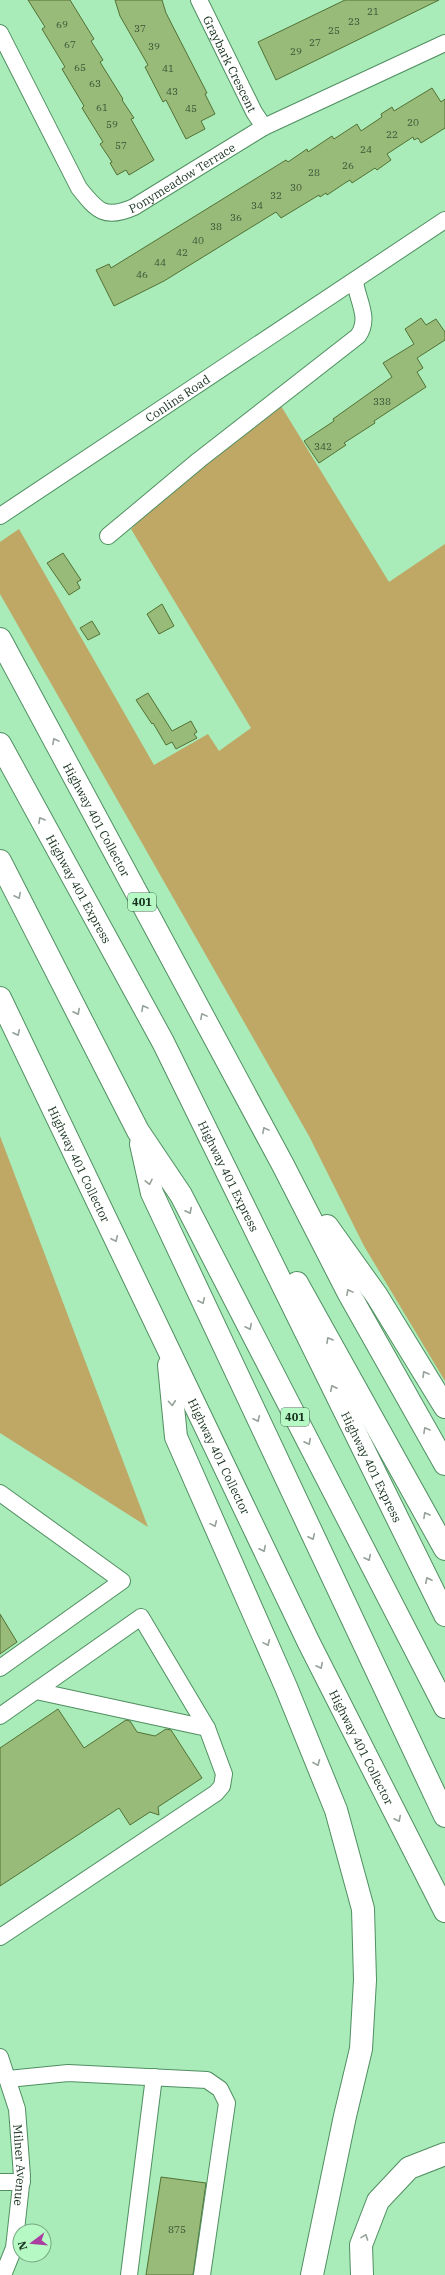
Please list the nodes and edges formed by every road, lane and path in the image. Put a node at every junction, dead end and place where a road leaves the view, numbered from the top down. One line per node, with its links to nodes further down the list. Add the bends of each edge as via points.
1 (199, 0): 4 (street, Graybark Crescent, via 254,112)
2 (0, 34): 4 (street, Ponymeadow Terrace, via 79,188 93,206 103,212 121,213 134,207)
3 (445, 43): 4 (street, Ponymeadow Terrace)
4 (264, 127)
5 (445, 220): 6 (street, Conlins Road)
6 (355, 281): 7 (street, Conlins Road); 8 (street, via 356,294 365,320 363,330 358,336 199,460)
7 (0, 516)
8 (108, 536)
9 (0, 639): 15 (highway, Highway 401 Collector / 401, one-way to 9)
10 (0, 744): 13 (highway, Highway 401 Express, one-way to 10)
11 (0, 861): 14 (highway, 401, one-way to 14)
12 (0, 998): 16 (highway, Highway 401 Collector, one-way to 16)
13 (163, 1042): 20 (highway, one-way to 13); 21 (highway, Highway 401 Express, one-way to 13)
14 (138, 1131): 24 (highway, 401, one-way to 24, via 180,1195); 27 (highway, one-way to 27, via 152,1193)
15 (283, 1164): 17 (highway, one-way to 15, via 378,1296); 18 (highway, Highway 401 Collector / 401, one-way to 15, via 348,1292)
16 (167, 1350): 28 (highway, Highway 401 Collector, one-way to 28, via 309,1643); 39 (highway, one-way to 39, via 176,1436 286,1686 336,1810 363,1909 366,1980 361,2049)
17 (445, 1407)
18 (445, 1464)
19 (0, 1493): 22 (street, via 122,1581)
20 (445, 1549)
21 (445, 1615)
22 (0, 1668)
23 (36, 1691): 25 (street); 26 (street); 26 (street, via 141,1617)
24 (445, 1707)
25 (0, 1716)
26 (207, 1728): 29 (street, via 224,1774 222,1786 216,1794)
27 (445, 1816)
28 (445, 1911)
29 (0, 1937)
30 (0, 2056): 32 (street, Milner Avenue)
31 (154, 2077): 32 (street, via 68,2073); 37 (street); 38 (street, via 207,2080 220,2089 227,2103)
32 (8, 2079): 35 (street, Milner Avenue, via 17,2109)
33 (445, 2154): 40 (highway, one-way to 33, via 361,2245 378,2201 409,2168)
34 (0, 2182): 35 (street)
35 (22, 2182): 36 (street, Milner Avenue, via 14,2248)
36 (3, 2275)
37 (129, 2275)
38 (202, 2275)
39 (312, 2275)
40 (362, 2275)

